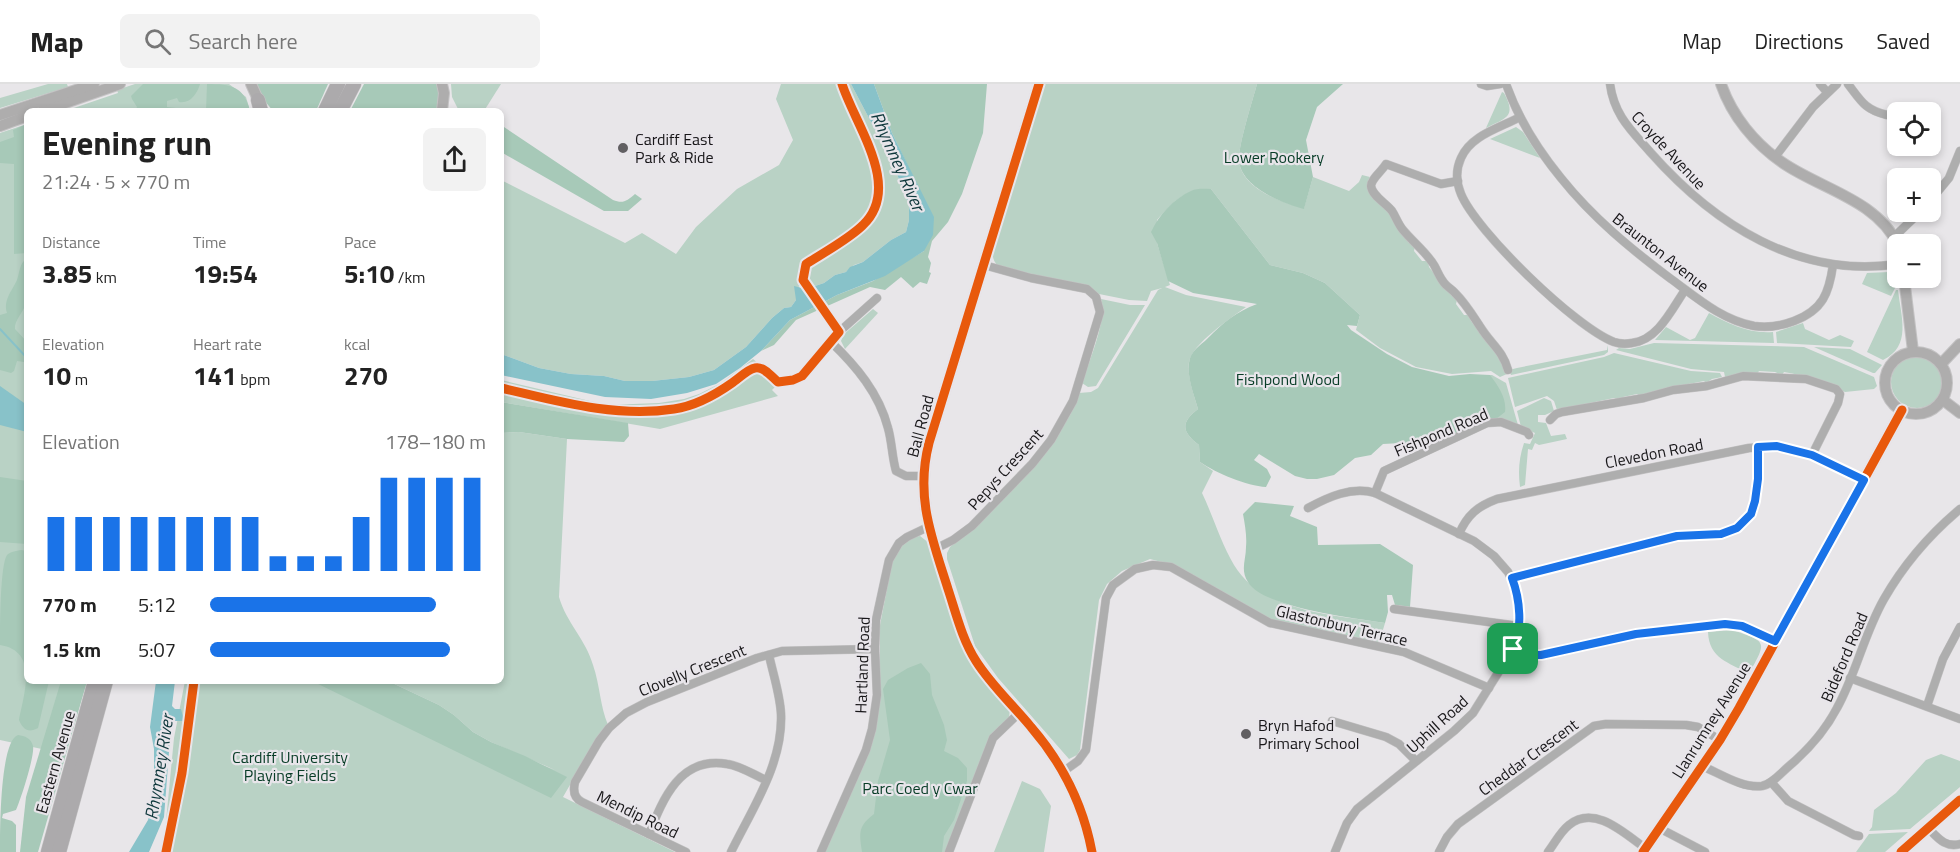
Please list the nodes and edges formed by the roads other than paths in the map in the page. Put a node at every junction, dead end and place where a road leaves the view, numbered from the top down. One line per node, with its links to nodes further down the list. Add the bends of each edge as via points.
1 (94, 84): 22 (street)
2 (120, 84): 18 (street)
3 (241, 84): 17 (street)
4 (338, 84): 19 (highway)
5 (354, 84): 20 (highway)
6 (442, 84): 21 (street)
7 (1039, 84): 34 (street, Ball Road)
8 (1481, 84): 9 (street)
9 (1500, 84)
10 (1506, 84): 25 (street, Braunton Avenue)
11 (1610, 84): 35 (street, Croyde Avenue, via 1621,119 1701,202 1727,222 1774,247)
12 (1721, 84): 28 (street, via 1742,123)
13 (1820, 84): 16 (street)
14 (1837, 84): 16 (street)
15 (1848, 84): 23 (street, via 1864,105)
16 (1827, 92): 28 (street)
17 (258, 100)
18 (51, 108)
19 (326, 108)
20 (342, 108)
21 (442, 108)
22 (0, 115)
23 (1887, 115)
24 (24, 117): 26 (street)
25 (1520, 117): 29 (street, via 1472,144 1461,158); 38 (street, Braunton Avenue, via 1553,169 1588,209 1627,246)
26 (0, 126)
27 (1960, 151): 30 (street)
28 (1775, 157): 32 (street, via 1852,200)
29 (1458, 181): 38 (street, via 1468,206 1517,265 1608,339 1628,344 1645,340); 44 (street, via 1441,183 1386,164 1371,186 1473,314 1504,357)
30 (1941, 188)
31 (1912, 222): 33 (street)
32 (1891, 234)
33 (1902, 234)
34 (984, 265): 53 (street, Ball Road, via 929,443); 60 (street, Pepys Crescent, via 1088,290 1096,297 1100,312 1070,407 1051,440 972,526)
35 (1833, 265): 36 (street, Croyde Avenue); 38 (street, Braunton Avenue, via 1829,287 1818,307 1803,318 1776,326 1759,327 1734,320)
36 (1887, 265)
37 (1905, 288): 42 (street)
38 (1685, 290)
39 (877, 298): 40 (street)
40 (831, 342): 45 (street, via 802,376); 53 (street, via 859,372 880,406 890,432 896,471 906,476)
41 (1960, 344): 43 (street)
42 (1913, 351): 43 (street, via 1930,354); 47 (street, via 1897,358 1885,378 1888,395)
43 (1942, 363): 46 (street, via 1948,384)
44 (1508, 370)
45 (793, 380)
46 (1943, 400): 47 (street, via 1922,414); 48 (street)
47 (1902, 410): 54 (street, Llanrumney Avenue)
48 (1960, 413)
49 (1550, 420): 52 (street, via 1562,412 1743,376 1806,379 1840,394)
50 (1528, 435): 55 (street, Fishpond Road, via 1501,422 1487,423 1384,471)
51 (1758, 447): 52 (street, Clevedon Road, via 1786,447); 59 (street, Clevedon Road, via 1508,496 1479,508 1467,518); 61 (street, via 1755,501 1751,514 1737,528 1721,534 1677,536)
52 (1812, 455): 54 (street, Clevedon Road)
53 (924, 476): 58 (street, Ball Road)
54 (1864, 480): 65 (street, Llanrumney Avenue)
55 (1375, 492): 56 (street, Uphill Road, via 1340,494); 59 (street, Uphill Road)
56 (1308, 508)
57 (1960, 509): 69 (street, Bideford Road, via 1900,573 1876,614)
58 (928, 527): 60 (street, Ball Road); 66 (street, Hartland Road, via 899,543 889,560 880,597)
59 (1459, 534): 61 (street, Uphill Road, via 1494,556)
60 (935, 549): 74 (street, Ball Road, via 971,651)
61 (1512, 578): 63 (street, Uphill Road)
62 (1394, 609): 63 (street)
63 (1518, 626): 67 (street, Uphill Road)
64 (1960, 627): 73 (street, via 1943,659)
65 (1775, 641): 67 (street, via 1742,626 1725,624 1636,634 1541,655); 77 (street, Llanrumney Avenue)
66 (875, 649): 68 (street, Clovelly Crescent, via 793,649); 95 (street, Hartland Road, via 877,695 869,740)
67 (1513, 649): 72 (street, Uphill Road)
68 (768, 655): 81 (street, via 781,721 777,751); 83 (street, Clovelly Crescent, via 621,716 599,741 575,782)
69 (1850, 678): 73 (street); 82 (street, Bideford Road, via 1838,707 1821,732)
70 (94, 684): 91 (highway, Eastern Avenue)
71 (105, 684): 92 (highway, Eastern Avenue)
72 (1490, 688): 78 (street, Uphill Road, via 1464,722); 80 (street, Glastonbury Terrace, via 1404,652 1270,623 1181,571 1143,567 1120,578 1106,598 1086,750 1082,758)
73 (1927, 706): 75 (street)
74 (1019, 713): 80 (street, Ball Road); 96 (street, via 993,738)
75 (1960, 719)
76 (1332, 721): 78 (street, via 1386,737)
77 (1720, 740): 79 (street, Llanrumney Avenue); 99 (street, Cheddar Crescent, via 1692,726 1594,726 1458,824)
78 (1416, 761): 98 (street, Uphill Road, via 1357,809)
79 (1702, 766): 82 (street, via 1747,785); 85 (street, Llanrumney Avenue)
80 (1064, 771): 97 (street, Ball Road, via 1080,807)
81 (766, 780): 87 (street, via 727,764 693,769 667,792); 94 (street)
82 (1771, 782): 88 (street, via 1788,801)
83 (579, 800): 87 (street, Mendip Road)
84 (1960, 800): 86 (street)
85 (1659, 828): 90 (street, Llanrumney Avenue); 101 (street)
86 (1928, 828): 89 (street, via 1946,844); 102 (street)
87 (649, 834): 93 (street, Mendip Road)
88 (1859, 836)
89 (1960, 844)
90 (1644, 850): 100 (street, via 1609,822 1588,818 1568,825)
91 (48, 852)
92 (59, 852)
93 (686, 852)
94 (731, 852)
95 (821, 852)
96 (949, 852)
97 (1092, 852)
98 (1335, 852)
99 (1439, 852)
100 (1548, 852)
101 (1705, 852)
102 (1901, 852)

